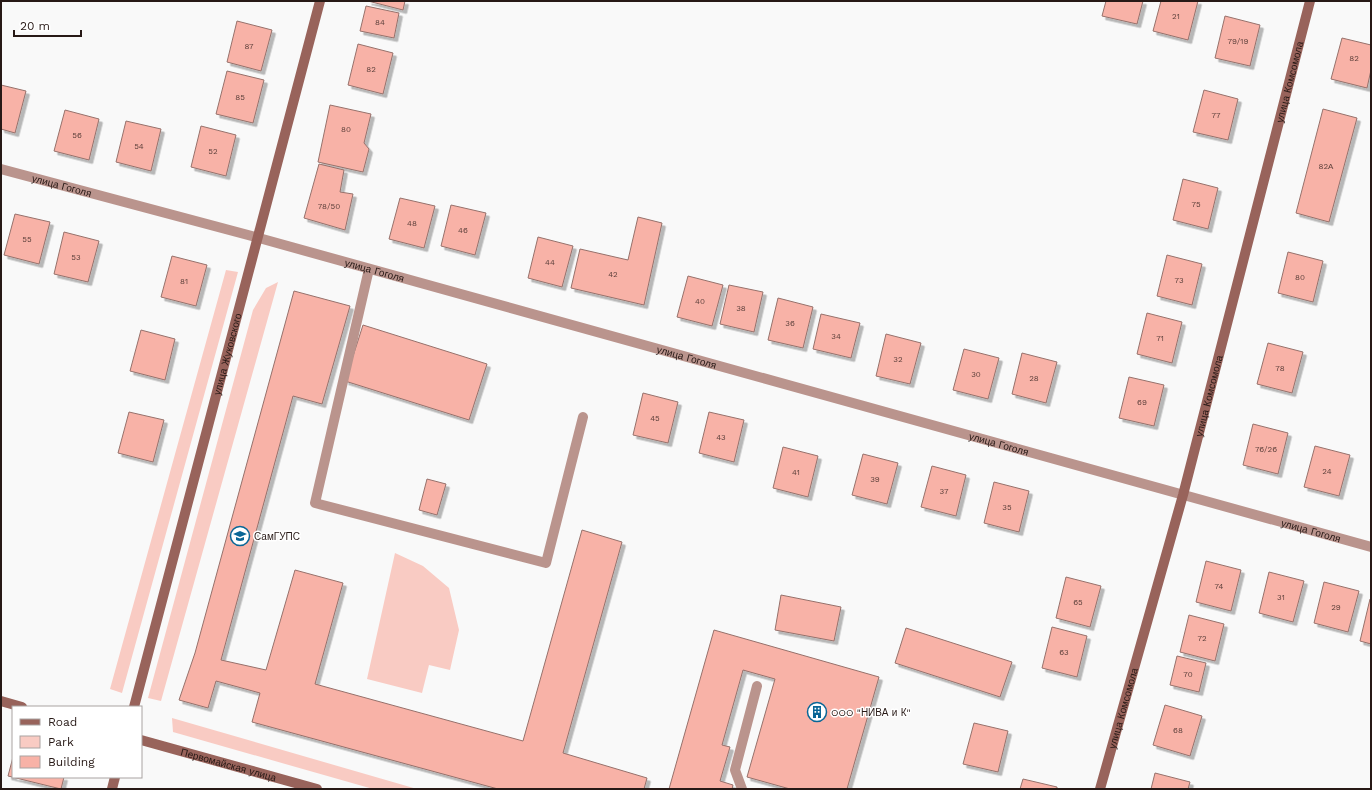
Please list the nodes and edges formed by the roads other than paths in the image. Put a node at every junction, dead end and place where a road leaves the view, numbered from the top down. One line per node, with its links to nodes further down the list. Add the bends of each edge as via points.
1 (320, 1): 4 (street, улица Жуковского)
2 (1310, 1): 7 (street, улица Комсомола)
3 (1, 169): 4 (street, улица Гоголя)
4 (259, 238): 5 (street, улица Гоголя); 12 (street, улица Жуковского)
5 (369, 269): 6 (street, via 315,503 546,564); 7 (street, улица Гоголя)
6 (583, 417)
7 (1183, 495): 8 (street, улица Гоголя); 18 (street, улица Комсомола)
8 (1371, 547)
9 (757, 686): 17 (street, via 735,770)
10 (1, 701): 11 (street)
11 (18, 706)
12 (134, 706)
13 (142, 740): 16 (street, Первомайская улица)
14 (115, 778): 15 (street)
15 (112, 789)
16 (317, 789)
17 (742, 789)
18 (1100, 789)

